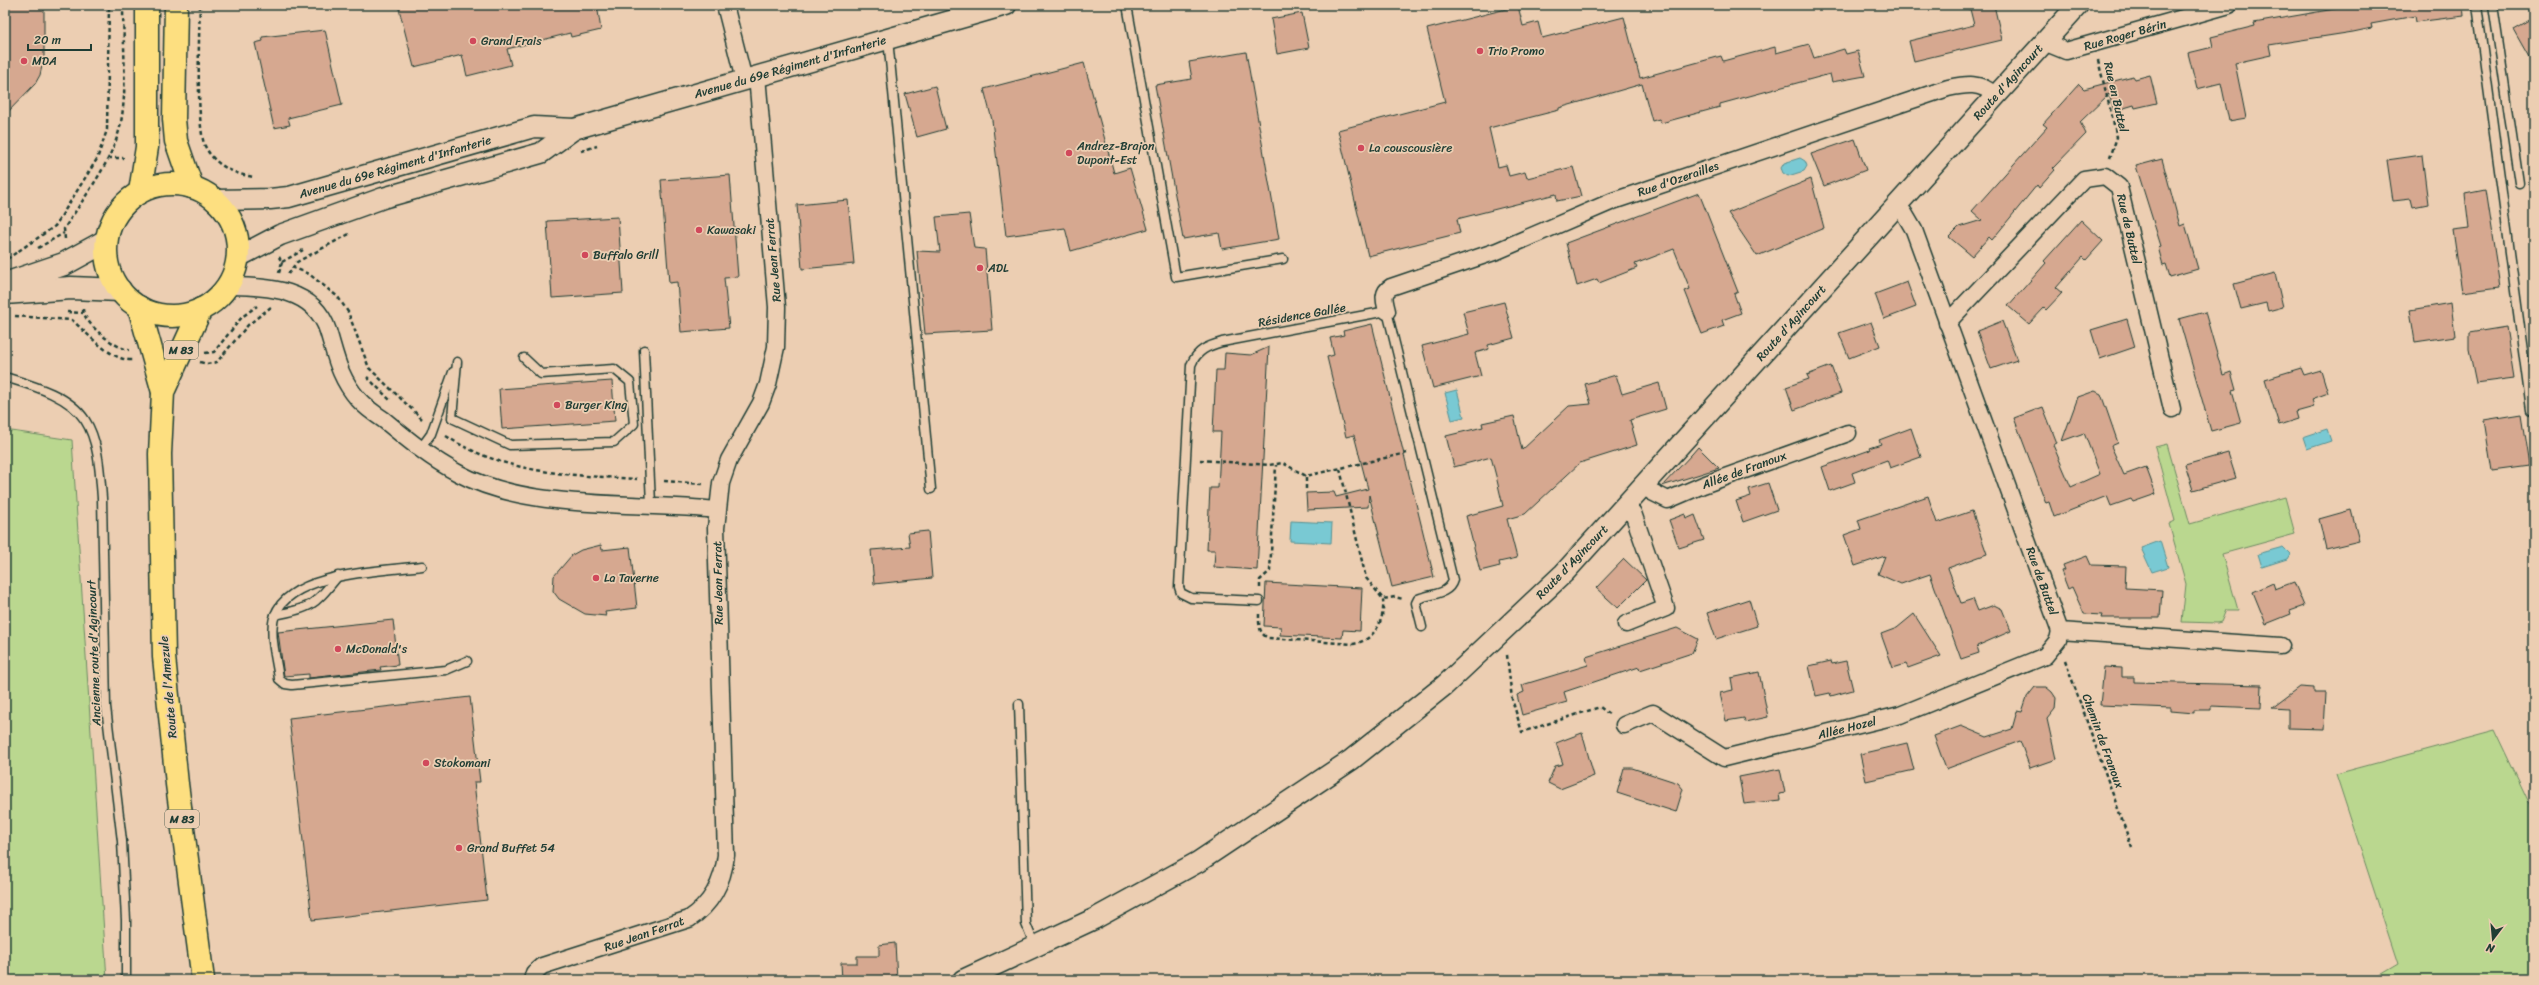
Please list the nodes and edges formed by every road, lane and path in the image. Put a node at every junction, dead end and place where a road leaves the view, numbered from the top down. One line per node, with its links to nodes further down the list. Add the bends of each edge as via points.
1 (109, 5): 34 (path, via 108,130 102,148 51,230)
2 (123, 5): 32 (path, via 120,128 108,158 64,229 65,239)
3 (147, 5): 24 (main road, via 146,146)
4 (176, 5): 23 (main road, via 174,119 176,141)
5 (200, 5): 26 (path, via 202,137 205,146 221,165 242,175 254,177)
6 (725, 5): 16 (street, Rue Jean Ferrat)
7 (1006, 5): 13 (street, Avenue du 69e Régiment d'Infanterie)
8 (1126, 5): 33 (lane, via 1176,277)
9 (2078, 5): 14 (street, Route d'Agincourt)
10 (2229, 5): 15 (street, Rue Roger Bérin)
11 (2477, 5): 54 (lane)
12 (2493, 5): 22 (lane)
13 (888, 38): 16 (street, Avenue du 69e Régiment d'Infanterie); 66 (lane)
14 (2044, 42): 15 (street, Rue Roger Bérin, via 2066,51); 17 (street, Route d'Agincourt)
15 (2095, 44): 21 (path, Rue en Buttel, via 2117,137)
16 (751, 78): 18 (street, Avenue du 69e Régiment d'Infanterie); 70 (street, Rue Jean Ferrat, via 777,307 776,347 761,403 730,460 718,491)
17 (1995, 95): 27 (street, Route d'Agincourt); 44 (street, Rue d'Ozerailles, via 1980,85 1965,84 1948,88 1614,201 1497,251 1391,287 1386,290 1384,297)
18 (574, 129): 26 (street, Avenue du 69e Régiment d'Infanterie, via 534,127 316,190 289,197); 29 (street, Avenue du 69e Régiment d'Infanterie, via 541,154 383,198)
19 (605, 144): 20 (path)
20 (574, 152)
21 (2105, 176): 46 (street, via 2084,179); 53 (street, Rue de Buttel, via 2119,187)
22 (2519, 183)
23 (192, 187): 24 (main road, via 174,184); 25 (main road)
24 (140, 192): 30 (main road, via 117,212)
25 (216, 200): 26 (street, Avenue du 69e Régiment d'Infanterie); 31 (main road, via 234,226 238,241)
26 (258, 200)
27 (1897, 206): 46 (street, Rue de Buttel, via 1914,230); 65 (street, Route d'Agincourt)
28 (352, 232): 55 (path, via 292,267 314,277 338,297 348,312 369,368 399,399)
29 (270, 240): 31 (street, Avenue du 69e Régiment d'Infanterie); 38 (path, via 282,262)
30 (106, 241): 32 (main road); 39 (main road, via 108,267)
31 (238, 257): 36 (main road)
32 (74, 259): 35 (main road)
33 (1283, 259)
34 (5, 260)
35 (5, 284)
36 (228, 286): 38 (street); 43 (main road, via 213,302)
37 (82, 288): 39 (main road); 40 (main road); 48 (path, via 83,313 89,324 123,349)
38 (272, 288): 49 (path, via 265,300 242,318 214,352); 57 (street, via 294,294 315,309 328,331 336,364 358,400)
39 (120, 290): 42 (main road)
40 (5, 293)
41 (274, 305): 49 (path, via 248,325 217,362 207,364)
42 (139, 307): 43 (main road, via 170,316); 48 (main road, Route de l'Amezule / M 83)
43 (201, 309): 49 (main road, Route de l'Amezule / M 83)
44 (1387, 311): 58 (lane); 59 (lane, Résidence Gallée, via 1222,342 1202,350 1191,365)
45 (13, 315): 48 (path, via 72,320 82,331 125,360)
46 (1947, 323): 80 (street, Rue de Buttel)
47 (644, 350): 64 (lane)
48 (143, 353): 52 (main road, Route de l'Amezule / M 83)
49 (188, 353): 52 (main road, Route de l'Amezule / M 83)
50 (524, 358): 55 (lane, via 541,374 614,369 630,382 634,424 614,442 510,445 452,418 457,362)
51 (5, 377): 87 (lane, Ancienne route d'Agincourt, via 50,393 70,405 86,420 99,464 106,699 122,841)
52 (163, 392): 88 (main road, Route de l'Amezule / M 83, via 160,454 164,657 177,784)
53 (2172, 409)
54 (2531, 410)
55 (433, 428): 57 (lane); 64 (path, via 472,452 524,469 565,475)
56 (1848, 433): 65 (street, Allée de Franoux, via 1668,500 1652,492)
57 (420, 448): 68 (street, via 457,473 487,486 548,499)
58 (1422, 449): 61 (path); 75 (lane, via 1453,580 1448,588 1423,597)
59 (1185, 458): 60 (path); 74 (lane, Résidence Gallée, via 1179,587 1181,592 1191,598)
60 (1276, 464): 62 (path, via 1283,463); 74 (path, via 1270,571 1260,580)
61 (1340, 469): 62 (path); 73 (path, via 1366,578)
62 (1306, 476): 67 (path)
63 (706, 479): 64 (path, via 704,484)
64 (651, 480): 68 (lane)
65 (1644, 484): 69 (street, Route d'Agincourt)
66 (931, 489)
67 (1306, 489)
68 (651, 504): 70 (street)
69 (1626, 505): 77 (street, via 1633,513 1666,608); 79 (street, Route d'Agincourt, via 1564,573)
70 (717, 510): 89 (street, Rue Jean Ferrat, via 726,855 723,876 710,900 689,919 542,966 534,973)
71 (422, 566): 72 (lane)
72 (338, 576): 76 (lane, via 318,580 298,591); 76 (lane, via 315,603 298,611)
73 (1383, 599): 74 (path, via 1383,616 1378,628 1360,643 1353,644 1274,639 1263,636 1259,624); 75 (path, via 1395,597)
74 (1259, 601)
75 (1416, 603): 78 (lane)
76 (275, 615): 82 (lane, via 273,627 279,679 285,684 446,670)
77 (1626, 624)
78 (1422, 627)
79 (1500, 636): 84 (path, via 1509,662 1512,699 1522,732 1600,707); 86 (street, Route d'Agincourt, via 1445,685 1352,760 1276,812 1132,900)
80 (2059, 636): 81 (street, Rue de Buttel); 84 (street, Allée Hozel, via 2044,656 1900,715 1724,758 1654,713); 85 (path, Chemin de Franoux)
81 (2281, 646)
82 (467, 661)
83 (1019, 704): 86 (lane, via 1026,924)
84 (1624, 725)
85 (2132, 848)
86 (1036, 946): 90 (street, Route d'Agincourt)
87 (126, 980)
88 (203, 980)
89 (532, 980)
90 (963, 980)

